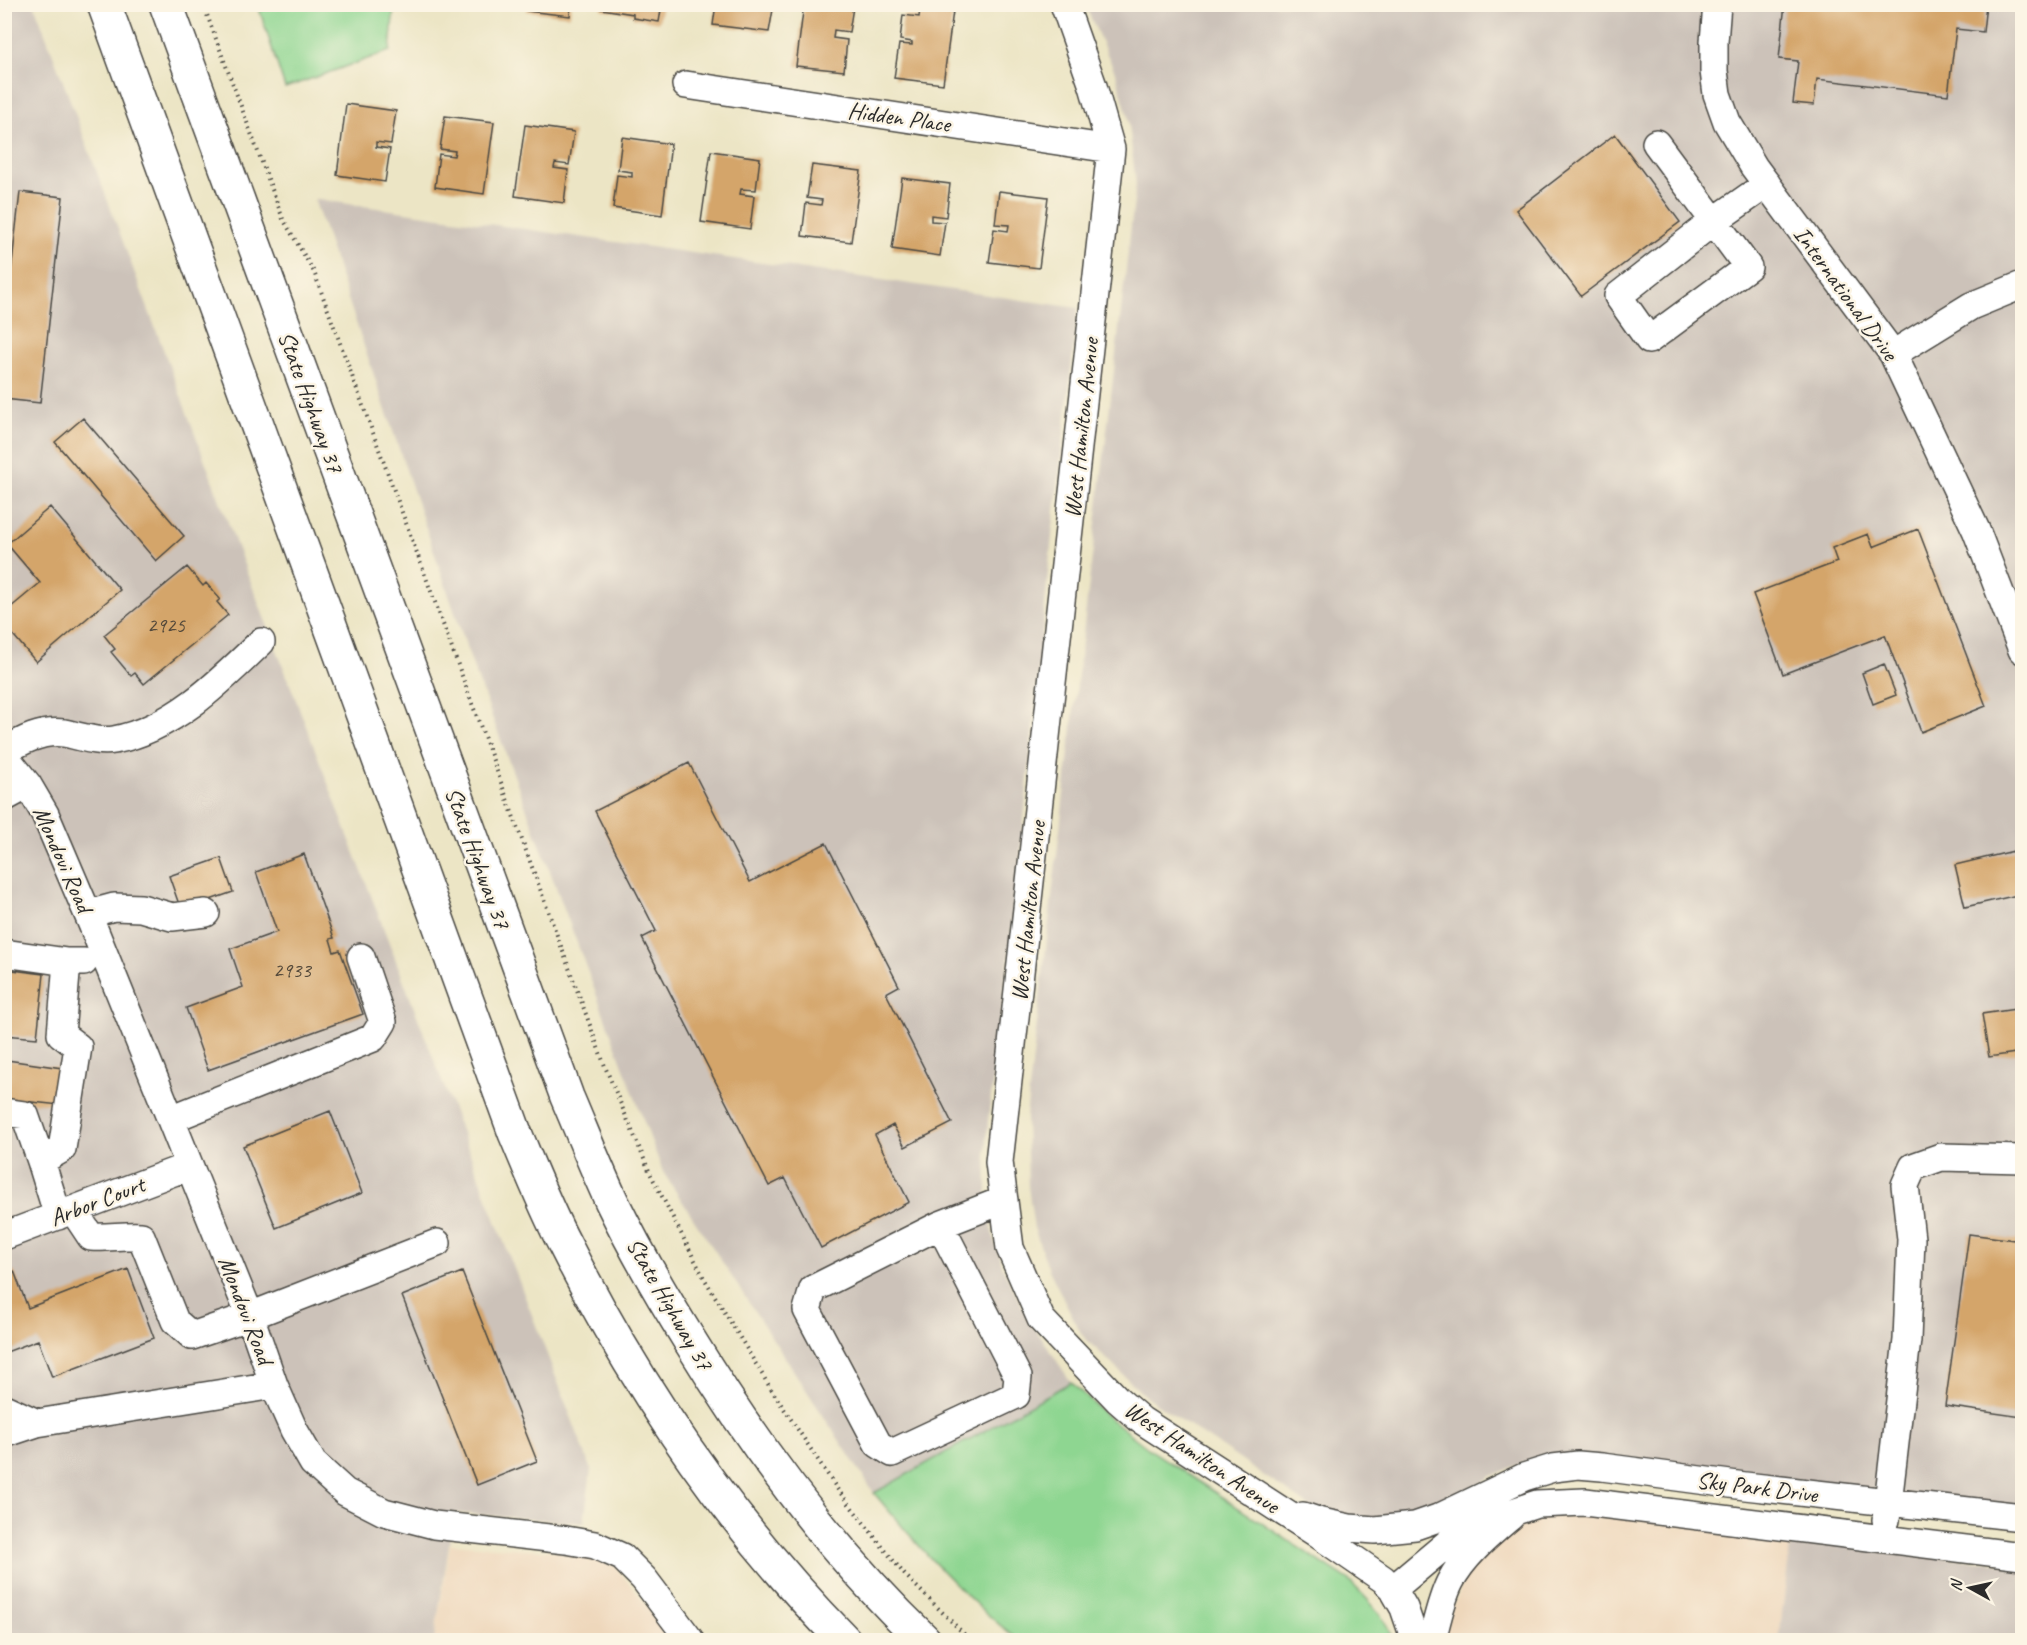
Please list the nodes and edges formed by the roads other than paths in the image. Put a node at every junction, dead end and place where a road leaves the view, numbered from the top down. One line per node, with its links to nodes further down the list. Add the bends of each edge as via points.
1 (104, 4): 48 (main road, via 507,1111 541,1194 606,1321 666,1420 727,1506)
2 (166, 4): 49 (main road, State Highway 37, via 563,1086 613,1202 666,1302 727,1402 790,1491)
3 (1064, 4): 7 (street, West Hamilton Avenue)
4 (1718, 4): 8 (street, International Drive, via 1713,42 1721,108 1739,144)
5 (686, 85): 7 (street, Hidden Place)
6 (1656, 143): 9 (street)
7 (1112, 149): 28 (street, West Hamilton Avenue, via 999,1162)
8 (1767, 184): 9 (street); 11 (street, International Drive)
9 (1714, 221): 9 (street, via 1618,296 1649,340 1748,267)
10 (2022, 285): 11 (street, via 1971,306)
11 (1893, 354): 13 (street, International Drive, via 1976,530)
12 (261, 642): 14 (street, via 208,691 141,733 112,741 44,734 23,740)
13 (2022, 650)
14 (4, 754): 15 (street, Mondovi Road)
15 (28, 784): 16 (street); 18 (street, Mondovi Road)
16 (4, 798)
17 (206, 913): 18 (street, via 172,917 141,908 114,907)
18 (88, 914): 22 (street, Mondovi Road)
19 (4, 953): 21 (street)
20 (361, 957): 24 (street, via 383,1022 373,1038)
21 (68, 962): 22 (street); 26 (street, via 61,1034 78,1047 62,1149)
22 (108, 963): 24 (street, Mondovi Road)
23 (4, 1112): 26 (street, via 25,1115)
24 (171, 1119): 27 (street, Mondovi Road)
25 (2022, 1159): 39 (street, via 1941,1157 1913,1167 1905,1185 1911,1239 1907,1340)
26 (41, 1161): 29 (street)
27 (189, 1166): 29 (street, Arbor Court); 33 (street, Mondovi Road)
28 (1004, 1200): 30 (street); 40 (street, West Hamilton Avenue, via 1010,1248 1041,1319 1141,1420)
29 (65, 1213): 31 (street, Arbor Court); 33 (street, via 91,1237 141,1236 175,1321 192,1336)
30 (940, 1225): 30 (street, via 813,1289 807,1310 878,1444 892,1454 1016,1395 1018,1377)
31 (4, 1236)
32 (437, 1243): 33 (street)
33 (250, 1317): 34 (street, Mondovi Road)
34 (274, 1385): 36 (street); 47 (street, Mondovi Road, via 313,1463 345,1491 384,1512 434,1525 595,1545 622,1557 644,1579)
35 (4, 1408): 36 (street)
36 (37, 1423): 37 (street)
37 (4, 1434)
38 (1496, 1491): 39 (street, Sky Park Drive, via 1524,1477 1578,1465); 40 (street, Sky Park Drive, via 1415,1526 1375,1530 1321,1522); 43 (street, Sky Park Drive)
39 (1889, 1502): 42 (street, Sky Park Drive); 44 (street)
40 (1279, 1509): 46 (street, West Hamilton Avenue)
41 (1518, 1510): 43 (street, Sky Park Drive); 44 (street, Sky Park Drive, via 1537,1504 1585,1502); 51 (street, Sky Park Drive, via 1493,1531 1451,1580)
42 (2022, 1517)
43 (1467, 1527): 46 (street, Sky Park Drive)
44 (1882, 1539): 45 (street, Sky Park Drive)
45 (2022, 1556)
46 (1393, 1589): 50 (street, West Hamilton Avenue)
47 (690, 1641)
48 (844, 1641)
49 (924, 1641)
50 (1415, 1641)
51 (1432, 1641)

